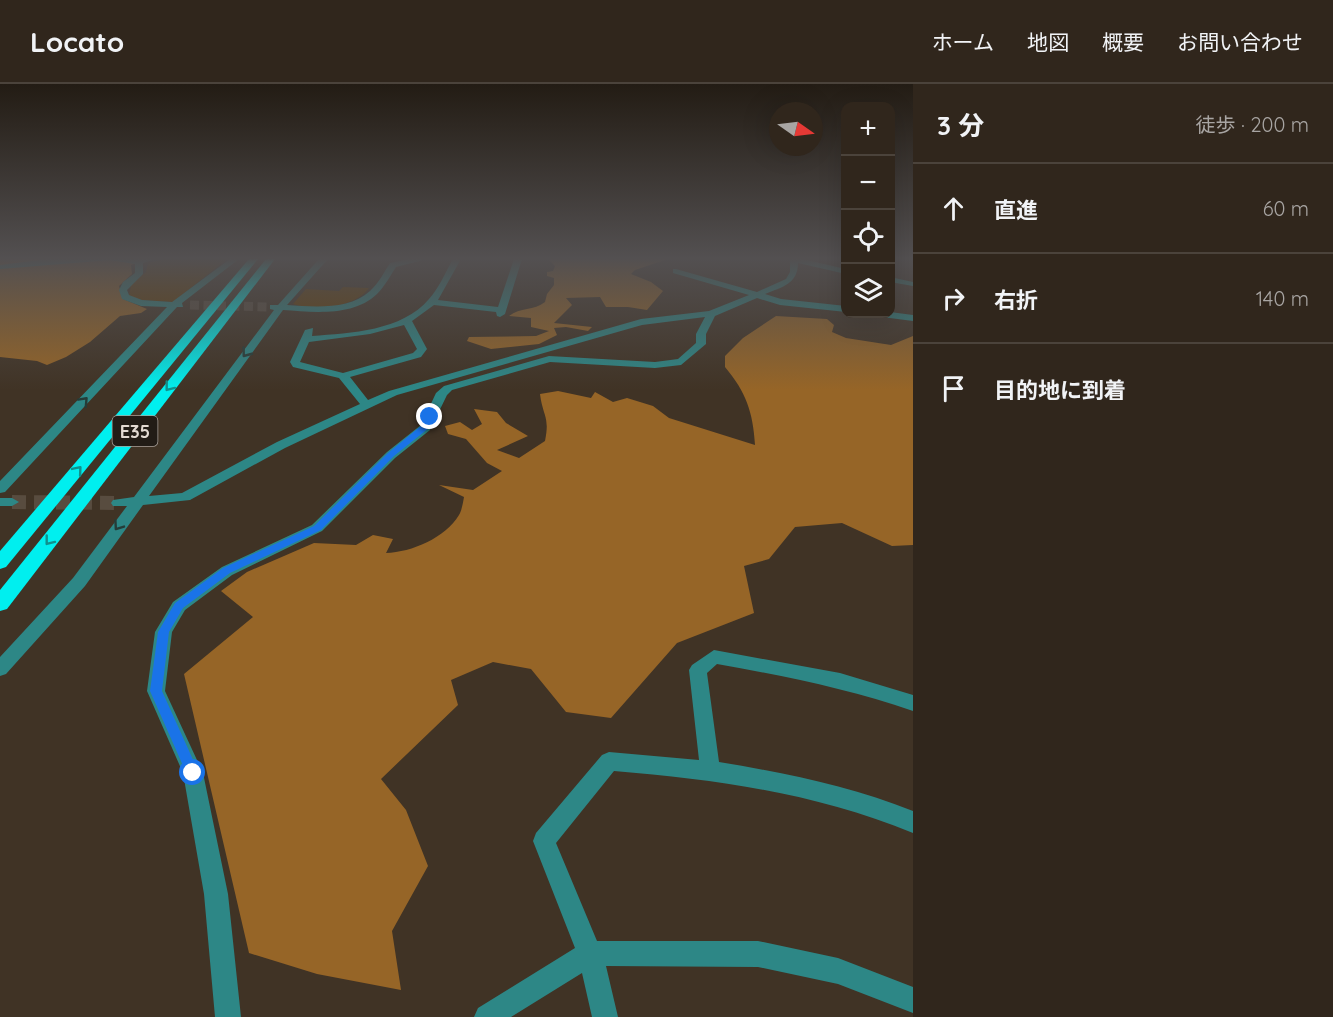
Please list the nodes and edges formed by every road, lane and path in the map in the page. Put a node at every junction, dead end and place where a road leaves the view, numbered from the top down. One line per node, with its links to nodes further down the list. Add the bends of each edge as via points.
1 (432, 302): 19 (street)
2 (140, 303): 12 (street)
3 (177, 303): 12 (street)
4 (218, 303): 25 (highway, E35, one-way to 4)
5 (237, 303): 26 (highway, E35, one-way to 26)
6 (279, 303): 14 (street)
7 (357, 303): 14 (street, via 322,309)
8 (436, 303): 9 (street, via 500,312)
9 (503, 303)
10 (736, 303): 16 (street)
11 (785, 303): 15 (street)
12 (174, 305): 13 (street); 22 (street, one-way to 12)
13 (190, 306)
14 (274, 307): 24 (street, one-way to 24)
15 (841, 308)
16 (711, 314): 21 (street, via 641,322 404,390); 33 (street, via 700,334 701,344 681,362 655,365 549,359 448,388 426,427 391,454 317,528 227,571 179,606 164,632 156,691 193,773 216,894)
17 (895, 316): 18 (street)
18 (913, 318)
19 (406, 321): 20 (street, via 422,349 417,356); 20 (street, via 365,333 308,335 297,365)
20 (343, 376): 21 (street)
21 (367, 406): 24 (street, via 185,497)
22 (0, 489)
23 (118, 503): 24 (street)
24 (134, 503): 27 (street, one-way to 27, via 79,582)
25 (0, 563)
26 (0, 604)
27 (0, 669)
28 (913, 703): 29 (street, via 801,672 714,657 698,670)
29 (711, 770): 30 (street, via 814,788 885,809); 31 (street, via 609,761 544,841)
30 (913, 822)
31 (590, 953): 32 (street, via 758,954 838,971); 34 (street); 35 (street)
32 (913, 1000)
33 (228, 1017)
34 (487, 1017)
35 (605, 1017)

